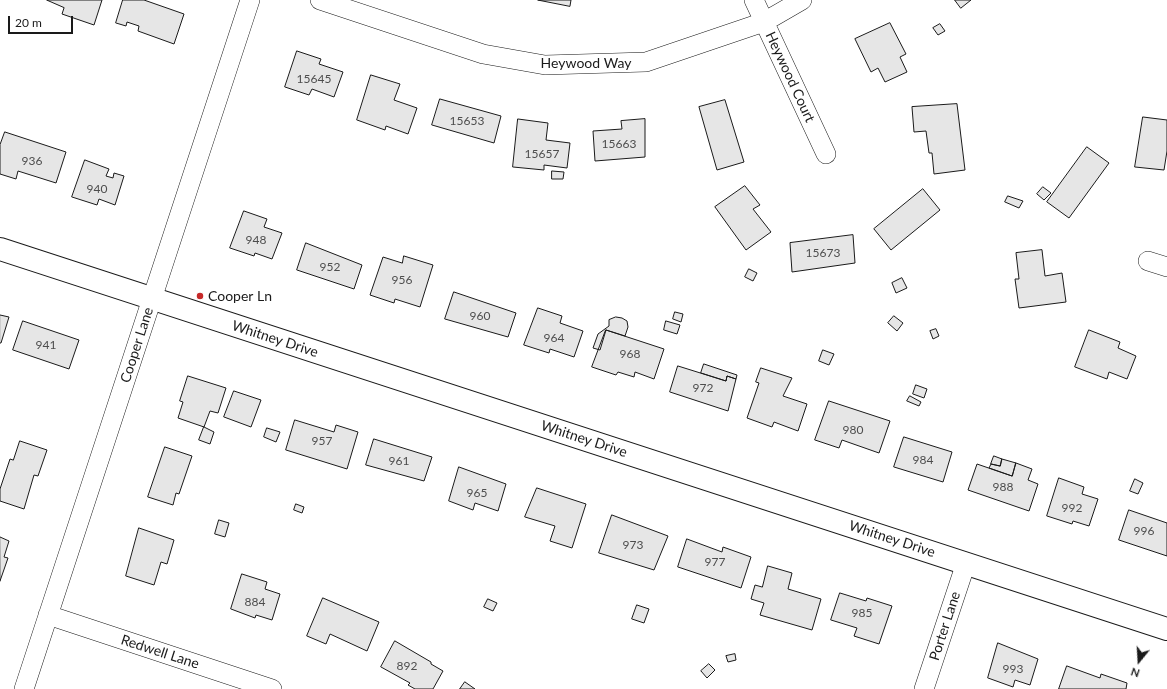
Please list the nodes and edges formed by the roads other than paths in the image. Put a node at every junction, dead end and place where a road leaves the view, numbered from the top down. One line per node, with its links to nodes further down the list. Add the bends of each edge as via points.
1 (250, 0): 10 (street, Cooper Lane)
2 (320, 0): 5 (street, Heywood Way, via 483,54 545,65 646,62)
3 (754, 0): 5 (street, Heywood Court)
4 (802, 0): 5 (street, Heywood Way)
5 (764, 22): 6 (street, Heywood Court)
6 (826, 154)
7 (0, 248): 10 (street, Whitney Drive)
8 (1148, 261): 9 (street)
9 (1167, 267)
10 (152, 298): 11 (street, Whitney Drive); 12 (street, Cooper Lane)
11 (966, 563): 13 (street, Whitney Drive); 16 (street, Porter Lane)
12 (48, 616): 14 (street, Cooper Lane); 15 (street, Redwell Lane)
13 (1167, 629)
14 (24, 689)
15 (272, 689)
16 (924, 689)

